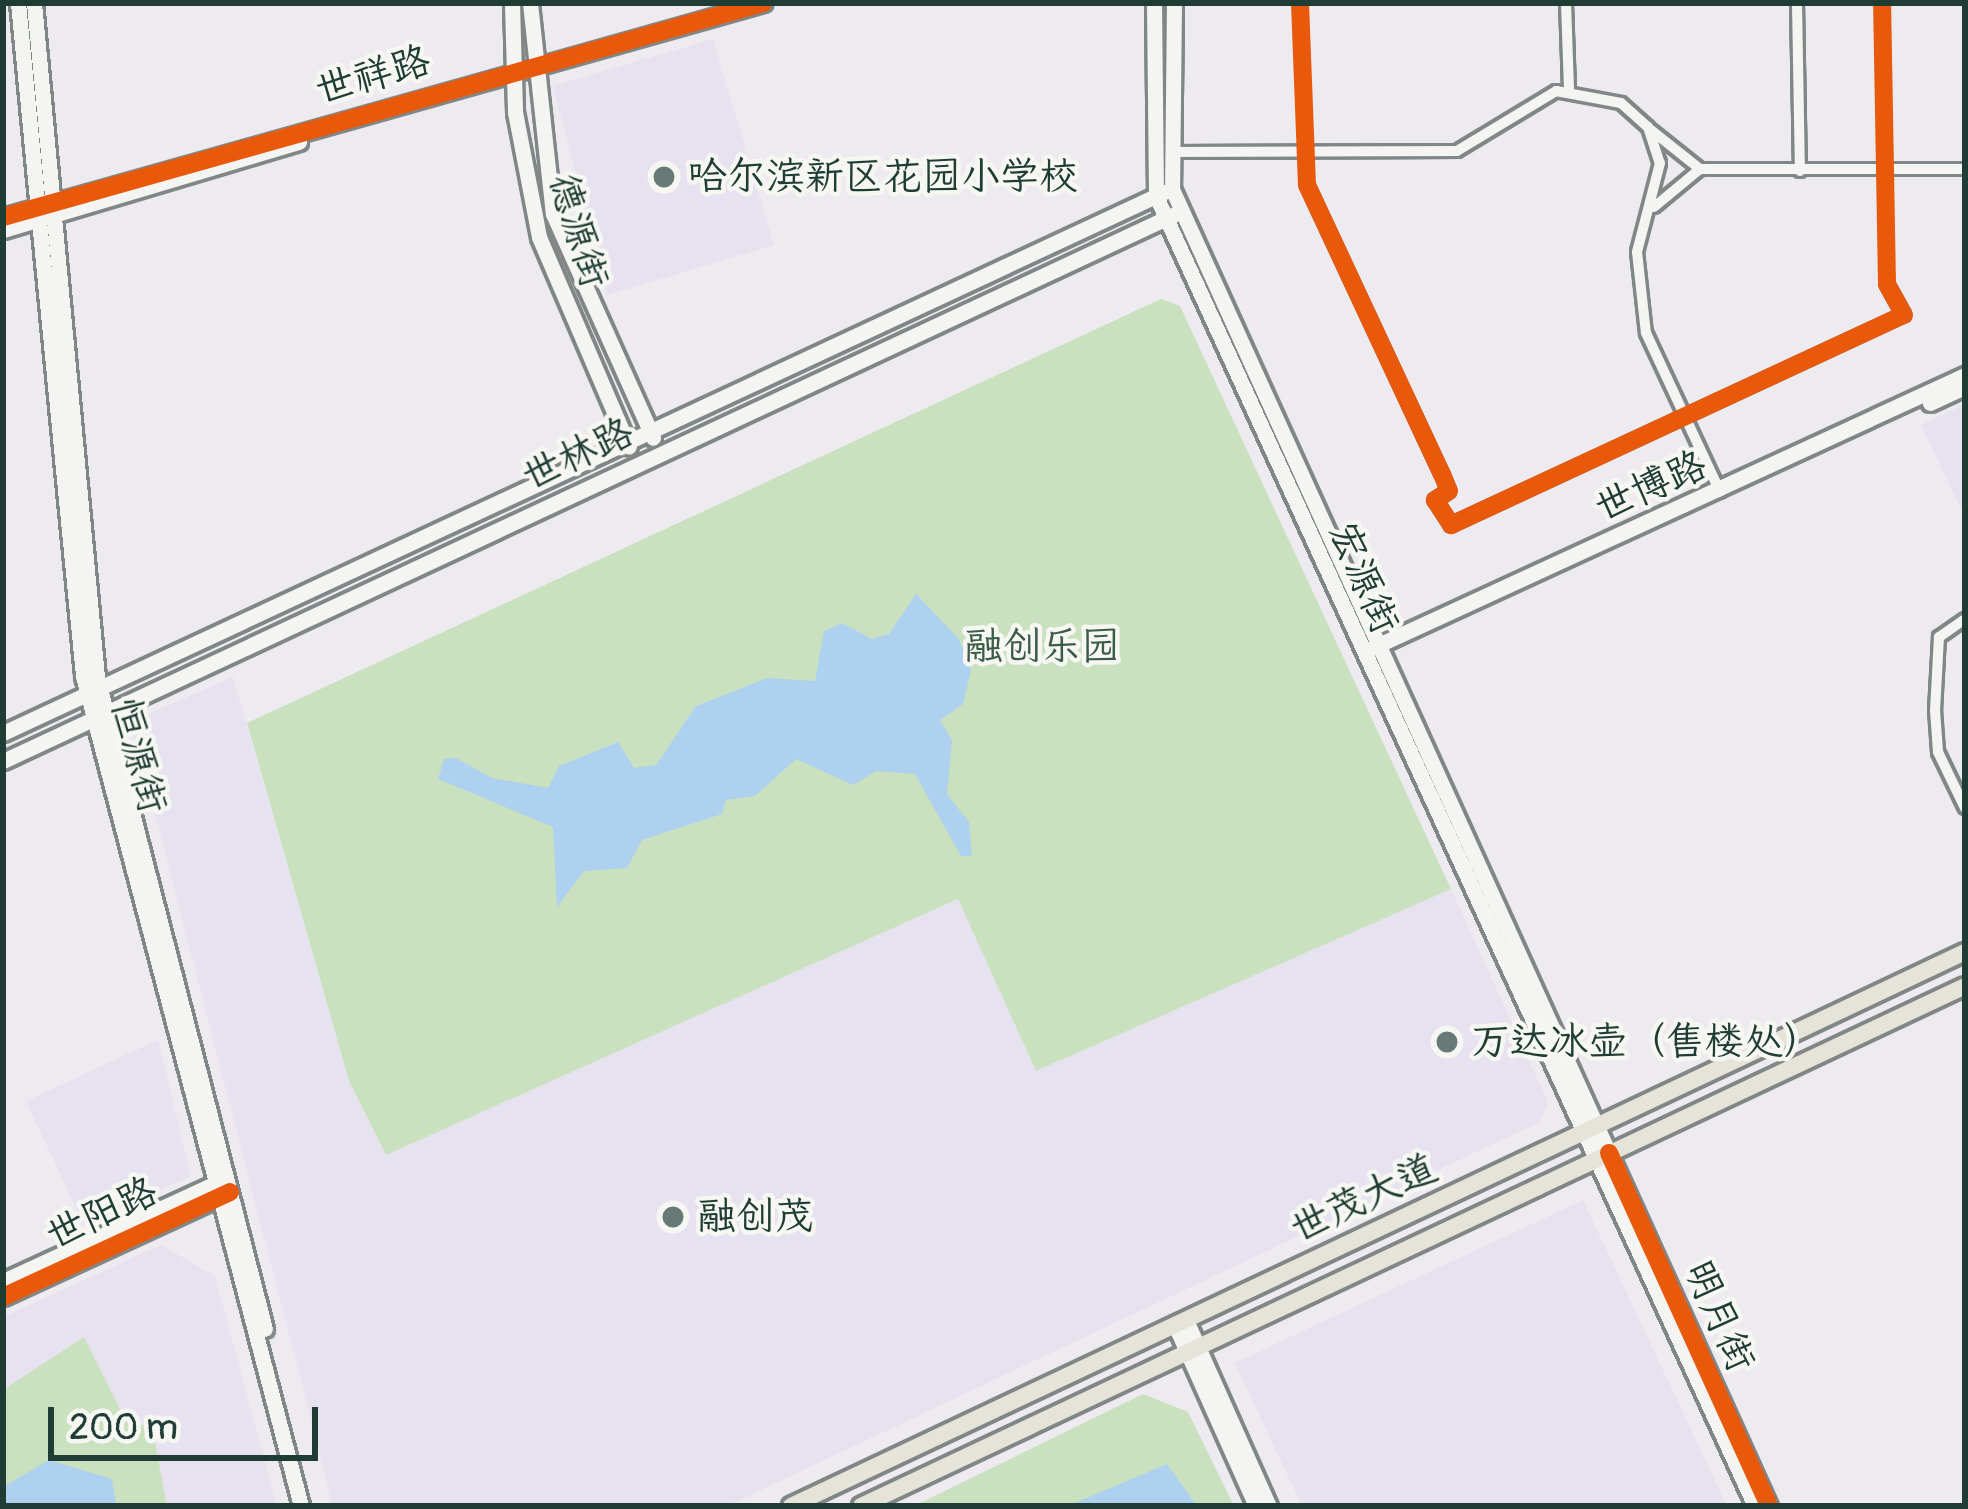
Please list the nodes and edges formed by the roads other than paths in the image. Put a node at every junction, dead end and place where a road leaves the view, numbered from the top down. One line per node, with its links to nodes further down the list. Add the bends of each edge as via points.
1 (18, 3): 25 (main road, 恒源街)
2 (34, 3): 25 (main road, 恒源街)
3 (512, 3): 13 (main road, 德源街)
4 (530, 3): 12 (main road, 德源街)
5 (763, 3): 12 (main road, 世祥路)
6 (1154, 3): 23 (main road, 宏源街)
7 (1174, 3): 17 (main road, 宏源街)
8 (1300, 3): 16 (street)
9 (1566, 3): 14 (street)
10 (1796, 3): 21 (street)
11 (1882, 3): 20 (street)
12 (531, 69): 13 (main road, 世祥路); 33 (main road, 德源街, via 562,244)
13 (513, 74): 25 (main road, 世祥路); 34 (main road, 德源街, via 539,237)
14 (1569, 89): 15 (street, via 1622,103); 16 (street, via 1457,151)
15 (1648, 127): 19 (street); 24 (street, via 1660,163)
16 (1302, 151): 17 (street); 32 (street, via 1307,184 1448,491 1435,500 1451,526)
17 (1174, 152): 22 (main road, 宏源街)
18 (1965, 169): 20 (street)
19 (1700, 170): 21 (street); 24 (street)
20 (1884, 170): 21 (street); 32 (street, via 1887,284 1904,315)
21 (1800, 171)
22 (1172, 189): 23 (main road, 世林路); 26 (main road, 宏源街)
23 (1156, 196): 28 (main road, 宏源街); 33 (main road, 世林路)
24 (1654, 207): 32 (street, via 1635,284)
25 (48, 210): 27 (main road, 世祥路); 29 (main road, 世祥路); 41 (main road, 恒源街)
26 (1182, 211): 28 (main road, 世林路); 39 (main road, 宏源街)
27 (3, 217)
28 (1166, 219): 35 (main road, 世林路); 40 (main road, 宏源街)
29 (3, 230)
30 (1965, 375): 37 (main road, 世博路)
31 (1965, 387): 39 (main road, 世博路)
32 (1687, 418): 37 (street)
33 (650, 432): 34 (main road, 世林路); 35 (main road, 德源街)
34 (626, 443): 36 (main road, 德源街); 41 (main road, 世林路)
35 (660, 453): 36 (main road, 世林路)
36 (638, 464): 42 (main road, 世林路)
37 (1720, 492): 39 (main road, 世博路)
38 (1965, 619): 45 (street, via 1939,637 1935,710 1938,752)
39 (1381, 649): 40 (main road, 世博路); 48 (main road, 宏源街)
40 (1363, 657): 49 (main road, 宏源街)
41 (94, 691): 42 (main road, 恒源街); 43 (main road, 世林路)
42 (100, 715): 44 (main road, 世林路); 52 (main road, 恒源街)
43 (3, 733)
44 (3, 760)
45 (1965, 808)
46 (1965, 952): 48 (main road, 世茂大道)
47 (1965, 986): 50 (main road, 世茂大道)
48 (1597, 1126): 49 (main road, 世茂大道); 50 (main road, 宏源街)
49 (1578, 1135): 51 (main road, 宏源街); 55 (main road, 世茂大道)
50 (1609, 1153): 51 (main road, 世茂大道); 64 (main road, 明月街)
51 (1590, 1162): 56 (main road, 世茂大道); 63 (main road, 明月街)
52 (223, 1187): 53 (main road, 世阳路); 54 (main road, 世阳路); 57 (main road, 恒源街); 58 (main road, 恒源街)
53 (3, 1282)
54 (3, 1297)
55 (1180, 1322): 56 (main road); 59 (main road, 世茂大道)
56 (1193, 1350): 60 (main road, 世茂大道); 61 (main road); 62 (main road)
57 (301, 1506)
58 (311, 1506)
59 (791, 1506)
60 (861, 1506)
61 (1256, 1506)
62 (1269, 1506)
63 (1755, 1506)
64 (1769, 1506)

